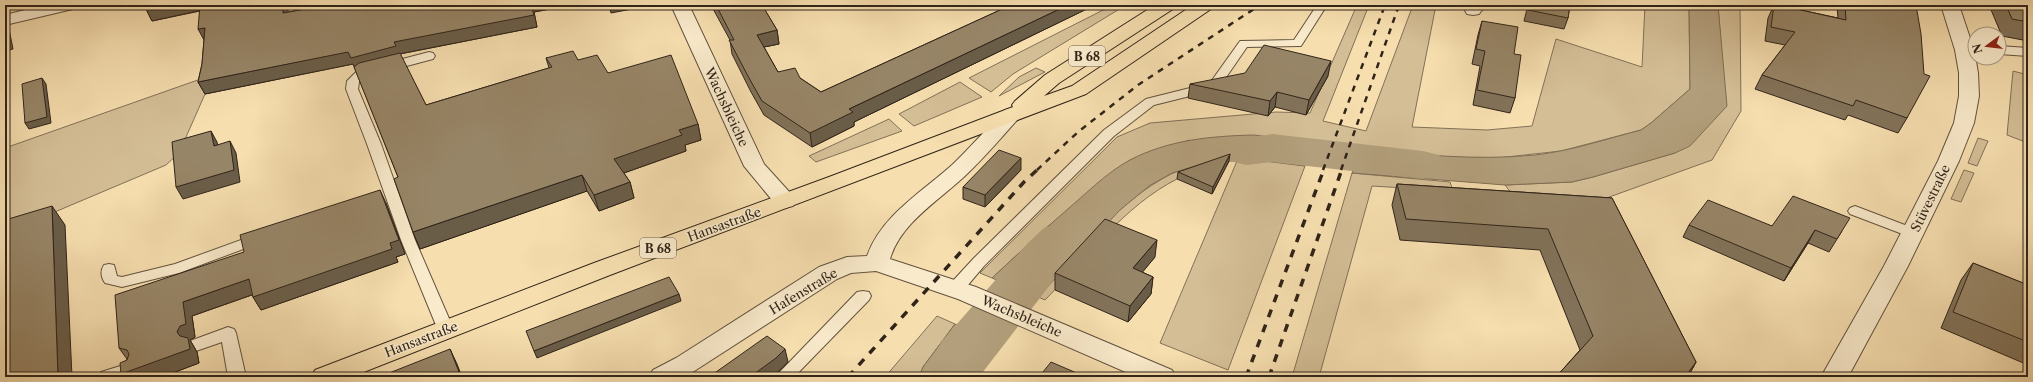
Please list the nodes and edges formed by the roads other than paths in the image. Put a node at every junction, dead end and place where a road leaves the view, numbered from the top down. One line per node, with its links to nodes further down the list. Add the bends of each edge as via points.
1 (67, 5): 7 (street)
2 (680, 5): 16 (street, Wachsbleiche, via 755,165)
3 (1167, 5): 13 (main road, Hansastraße / B 68, via 1052,79)
4 (1205, 5): 13 (main road, Hansastraße / B 68, via 1079,90)
5 (1322, 5): 22 (lane, via 1298,44 1244,43 1214,86 1150,102 1132,115 1103,139 979,262)
6 (1950, 5): 8 (street, Stüvestraße)
7 (5, 20)
8 (1967, 41)
9 (2007, 51): 11 (lane)
10 (1967, 52): 19 (street, Stüvestraße, via 1967,112 1945,167)
11 (2028, 52)
12 (429, 56): 14 (lane, via 361,74 353,81 352,89)
13 (1012, 114): 16 (main road, Hansastraße / B 68); 20 (street, via 960,169 897,225 883,244)
14 (392, 195): 15 (lane); 24 (lane)
15 (376, 200)
16 (785, 201): 24 (main road, Hansastraße / B 68)
17 (1855, 211): 19 (lane)
18 (274, 233): 21 (lane, via 179,268 122,282 110,279)
19 (1913, 233): 33 (street, Stüvestraße)
20 (877, 263): 22 (street, Wachsbleiche); 31 (street, Hafenstraße, via 847,265 828,273)
21 (109, 269)
22 (962, 291): 27 (street, Wachsbleiche)
23 (863, 296): 32 (lane)
24 (446, 330): 30 (main road, Hansastraße / B 68)
25 (196, 345): 29 (lane, via 228,333)
26 (130, 369): 28 (lane)
27 (1155, 376)
28 (107, 377)
29 (237, 377)
30 (324, 377)
31 (662, 377)
32 (784, 377)
33 (1834, 377)

